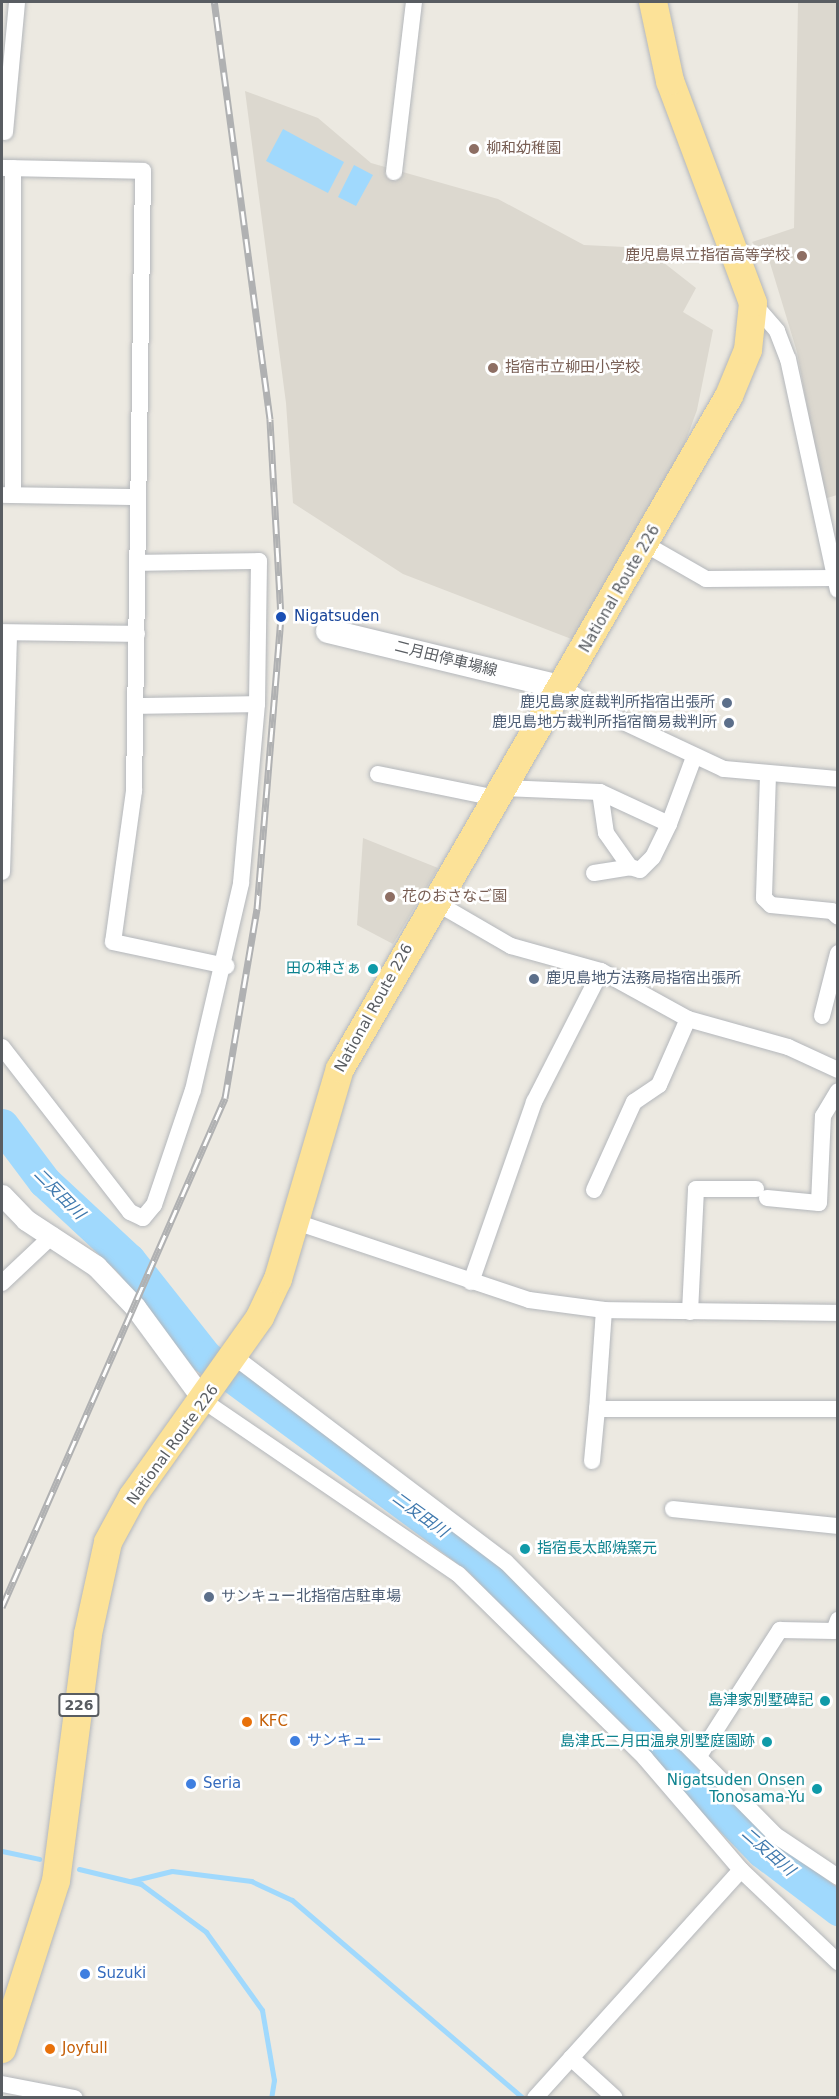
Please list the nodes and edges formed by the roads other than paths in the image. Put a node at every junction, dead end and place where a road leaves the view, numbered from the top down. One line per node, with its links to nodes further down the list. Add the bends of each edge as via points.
1 (17, 2): 4 (street)
2 (414, 2): 6 (street)
3 (653, 2): 7 (highway, National Route 226 / 226, via 670,81)
4 (5, 132)
5 (7, 168): 8 (street); 9 (street, via 142,171)
6 (394, 172)
7 (753, 303): 10 (highway, National Route 226 / 226, via 748,350 729,396); 12 (street, via 777,331 788,359)
8 (7, 495): 9 (street)
9 (138, 497): 11 (street)
10 (645, 544): 12 (street, via 706,579); 16 (highway, National Route 226 / 226)
11 (138, 563): 15 (street); 17 (street, via 260,561)
12 (836, 584)
13 (328, 631): 16 (main road, 二月田停車場線)
14 (5, 633): 15 (street); 19 (street)
15 (137, 634): 18 (street)
16 (564, 688): 20 (street); 25 (highway, National Route 226 / 226)
17 (256, 704): 18 (street); 33 (street, via 241,883)
18 (136, 706): 33 (street, via 134,791 113,942)
19 (4, 756): 28 (street)
20 (694, 757): 22 (street, via 724,770); 26 (street)
21 (378, 774): 25 (street)
22 (768, 775): 23 (street); 31 (street, via 764,898 771,905 832,911)
23 (837, 779)
24 (600, 792): 25 (street); 26 (street); 27 (street, via 606,833)
25 (499, 793): 30 (highway, National Route 226 / 226)
26 (669, 824): 27 (street, via 653,857 640,870)
27 (630, 867): 29 (street)
28 (2, 872)
29 (594, 873)
30 (435, 902): 34 (street, via 511,946); 42 (highway, National Route 226 / 226, via 340,1069)
31 (837, 917)
32 (837, 953): 35 (street)
33 (225, 966): 37 (street, via 193,1090 154,1205 143,1218 130,1212)
34 (601, 971): 36 (street); 44 (street, via 534,1102)
35 (822, 1016)
36 (688, 1019): 38 (street, via 788,1047); 40 (street, via 659,1085 634,1102)
37 (2, 1047)
38 (837, 1070)
39 (837, 1091): 47 (street, via 823,1116 819,1203 696,1189)
40 (594, 1190)
41 (2, 1195): 43 (street, via 26,1220)
42 (293, 1221): 44 (street, via 376,1245); 49 (highway, National Route 226 / 226, via 278,1279)
43 (53, 1235): 45 (street); 50 (street, via 96,1266)
44 (471, 1282): 46 (street, via 529,1300)
45 (2, 1283)
46 (604, 1310): 47 (street); 51 (street)
47 (690, 1312): 48 (street)
48 (837, 1313)
49 (234, 1361): 50 (highway, National Route 226 / 226); 57 (street, via 506,1562)
50 (209, 1394): 58 (street, via 458,1574 645,1758); 61 (highway, National Route 226 / 226, via 133,1496 98,1574 56,1881)
51 (597, 1409): 52 (street); 53 (street)
52 (837, 1409)
53 (592, 1461)
54 (673, 1509): 55 (street)
55 (837, 1526)
56 (836, 1628): 57 (street, via 780,1630)
57 (699, 1756): 59 (street, via 775,1835)
58 (741, 1870): 60 (street); 62 (street)
59 (837, 1877)
60 (837, 1962)
61 (2, 2049)
62 (571, 2058): 64 (street); 66 (street)
63 (2, 2084): 65 (street)
64 (536, 2096)
65 (75, 2097)
66 (615, 2097)

